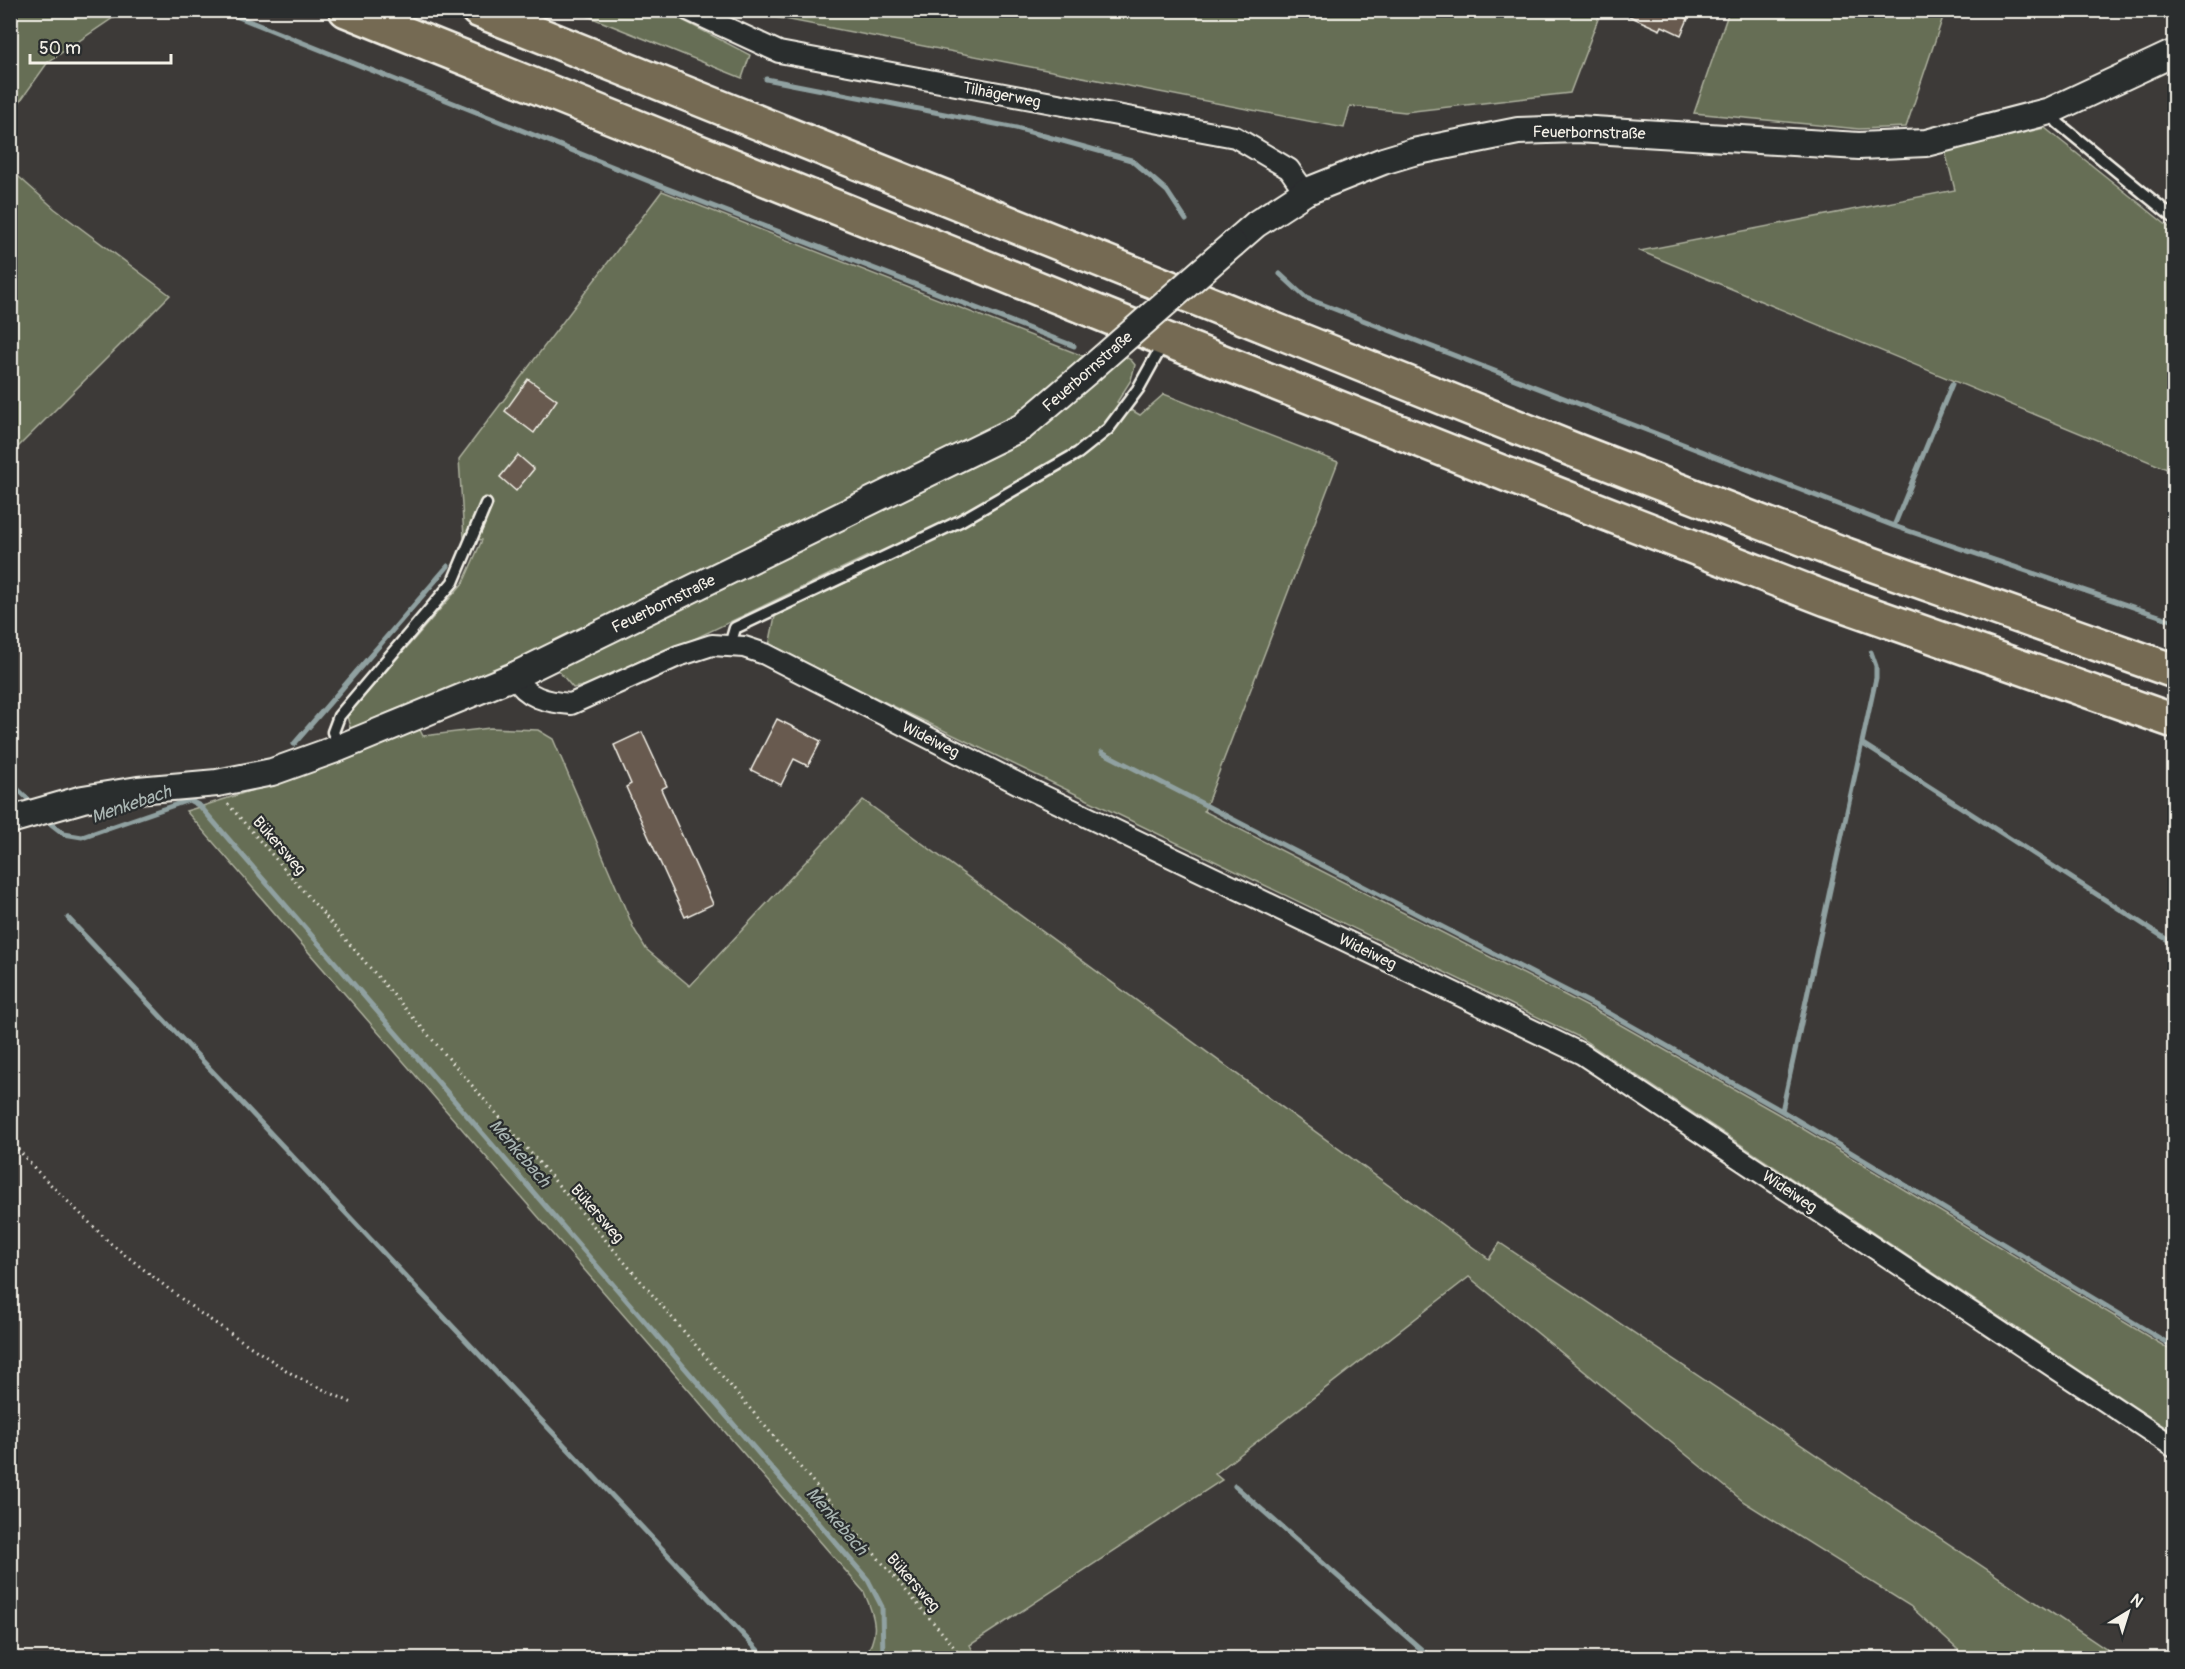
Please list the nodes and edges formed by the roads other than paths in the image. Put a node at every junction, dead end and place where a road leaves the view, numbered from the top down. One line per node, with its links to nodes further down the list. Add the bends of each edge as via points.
1 (346, 10): 9 (highway)
2 (478, 10): 12 (highway, via 1574,450 1846,555)
3 (688, 10): 4 (street, Tilhägerweg)
4 (717, 17): 7 (street, Tilhägerweg, via 779,52 1235,138 1289,169)
5 (2175, 53): 6 (street, Feuerbornstraße)
6 (2050, 111): 7 (street, Feuerbornstraße, via 1926,143 1859,147 1577,129 1518,131 1413,152); 8 (lane, via 2058,123)
7 (1305, 192): 13 (street, Feuerbornstraße, bridge, via 1256,224 1022,427)
8 (2175, 218)
9 (1166, 339): 11 (lane, via 1138,389 1108,429 1078,453 960,521 735,628); 14 (highway, via 1816,595)
10 (486, 504): 15 (lane, via 453,582 339,716 333,732)
11 (730, 645): 13 (street, Wideiweg, via 712,645 678,656 571,704 530,695); 17 (street, Wideiweg, via 765,654 1025,787 1582,1054)
12 (2175, 671)
13 (514, 676): 15 (street, Feuerbornstraße)
14 (2175, 721)
15 (339, 748): 16 (street, Feuerbornstraße, via 272,772 217,783 83,799)
16 (10, 820)
17 (2175, 1447)

